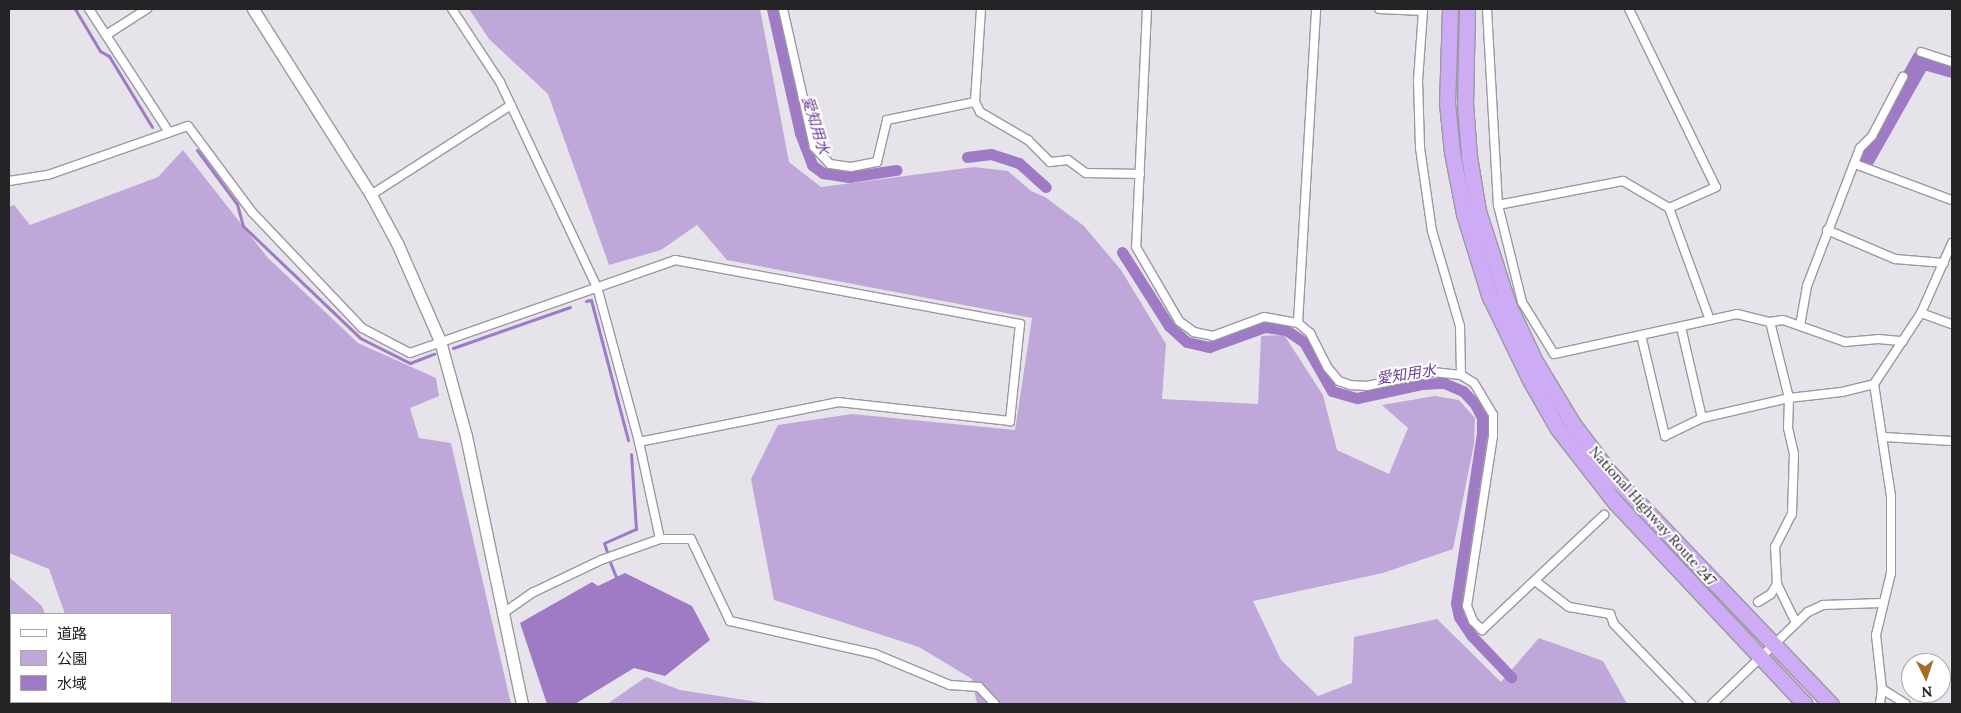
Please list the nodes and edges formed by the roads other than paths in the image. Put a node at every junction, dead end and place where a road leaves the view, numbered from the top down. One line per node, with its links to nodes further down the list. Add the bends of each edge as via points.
1 (89, 9): 14 (street)
2 (147, 9): 14 (street)
3 (253, 9): 24 (street)
4 (452, 9): 19 (street, via 500,82)
5 (783, 9): 18 (street, via 814,147 830,164 851,167 877,162 887,120)
6 (981, 9): 18 (street)
7 (1147, 9): 22 (street)
8 (1316, 9): 35 (street)
9 (1380, 9): 42 (street, via 1423,11 1418,80 1420,148 1432,231 1460,326)
10 (1450, 9): 58 (highway, National Highway Route 247, via 1447,103 1452,152 1477,260 1502,325 1530,380 1577,456 1615,502)
11 (1466, 9): 57 (highway, National Highway Route 247, via 1468,156 1478,211 1508,304 1535,361 1573,424 1610,473)
12 (1488, 9): 26 (street)
13 (1629, 9): 27 (street, via 1716,187)
14 (106, 35): 20 (street)
15 (1920, 52): 16 (street)
16 (1952, 62)
17 (1904, 77): 21 (street, via 1872,136 1860,148)
18 (975, 102): 22 (street, via 980,112 1028,140 1050,162 1068,160 1086,173)
19 (511, 105): 24 (street); 31 (street)
20 (169, 132): 23 (street, via 48,175); 41 (street, via 188,126 252,212 362,328 410,353)
21 (1855, 164): 25 (street); 28 (street)
22 (1140, 174): 35 (street, via 1136,247 1178,321 1194,332 1213,336 1264,317)
23 (9, 181)
24 (371, 195): 41 (street, via 397,243)
25 (1952, 200)
26 (1498, 205): 27 (street, via 1623,181); 39 (street, via 1522,302 1554,354)
27 (1669, 208): 33 (street)
28 (1827, 230): 30 (street, via 1895,260); 37 (street, via 1807,286)
29 (1952, 243): 30 (street)
30 (1944, 263): 32 (street)
31 (597, 287): 41 (street); 48 (street); 48 (street, via 675,260 1020,324 1010,421 838,402)
32 (1921, 313): 36 (street); 40 (street)
33 (1710, 320): 34 (street, via 1737,314); 38 (street)
34 (1770, 322): 37 (street, via 1783,320); 44 (street)
35 (1298, 324): 42 (street, via 1310,333 1328,368 1339,381 1350,386 1367,386 1433,372)
36 (1952, 324)
37 (1800, 326): 40 (street, via 1845,342)
38 (1680, 327): 39 (street); 45 (street)
39 (1641, 335): 45 (street, via 1665,436)
40 (1903, 341): 43 (street)
41 (440, 342): 55 (street, via 466,436)
42 (1461, 375): 51 (street, via 1474,383 1493,415 1493,436 1468,583 1467,606 1473,621 1482,630)
43 (1874, 384): 44 (street, via 1842,392); 46 (street)
44 (1789, 398): 45 (street); 52 (street, via 1788,428 1794,454 1792,514 1775,547)
45 (1702, 418)
46 (1884, 437): 47 (street); 54 (street, via 1890,497 1891,573)
47 (1952, 441)
48 (639, 442): 50 (street)
49 (1604, 515): 51 (street)
50 (660, 539): 55 (street, via 601,560 534,592); 61 (street, via 691,539 730,621 875,654 950,685 979,687)
51 (1535, 581): 62 (street, via 1569,607 1610,614 1614,624)
52 (1777, 584): 53 (street, via 1771,594); 56 (street)
53 (1758, 602)
54 (1882, 603): 56 (street, via 1823,605); 59 (street, via 1876,635)
55 (502, 614): 60 (street)
56 (1796, 623): 57 (street)
57 (1774, 645): 58 (street); 65 (highway, National Highway Route 247)
58 (1760, 658): 63 (street); 64 (highway, National Highway Route 247)
59 (1882, 689): 66 (street); 67 (street)
60 (522, 704)
61 (995, 704)
62 (1691, 704)
63 (1712, 704)
64 (1805, 704)
65 (1831, 704)
66 (1880, 704)
67 (1906, 704)

